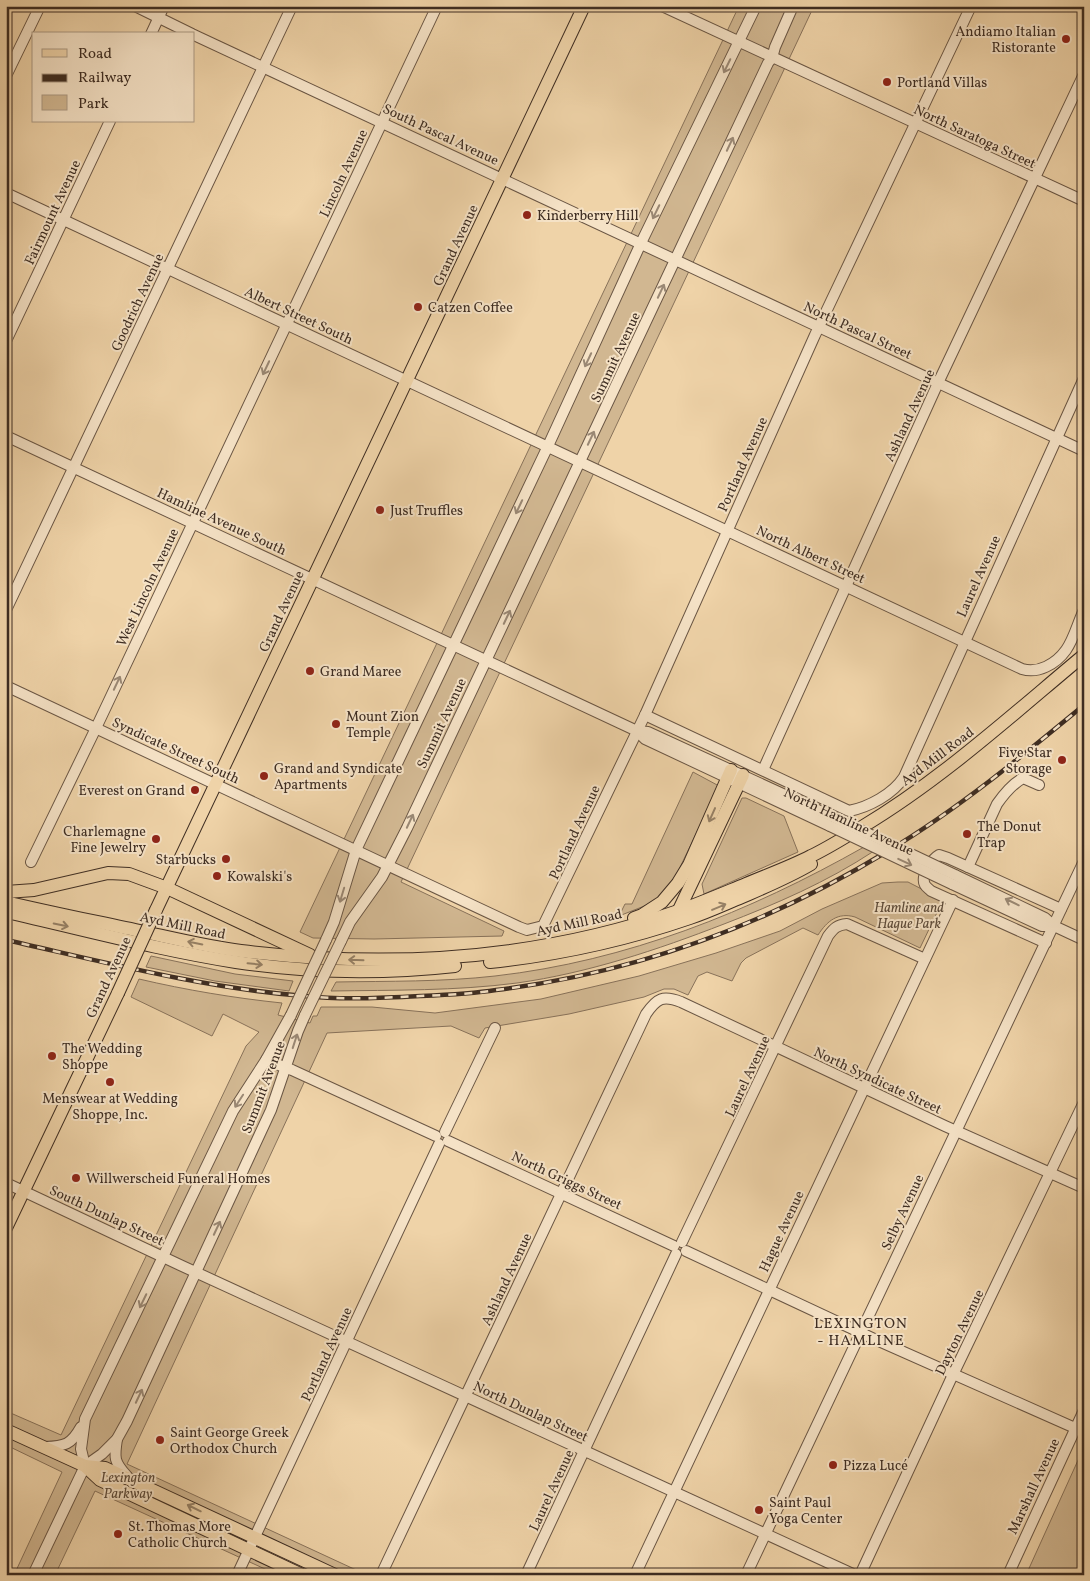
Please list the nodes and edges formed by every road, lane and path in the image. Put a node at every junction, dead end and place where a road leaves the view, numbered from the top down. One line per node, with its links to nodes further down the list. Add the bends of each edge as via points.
1 (40, 6): 19 (street)
2 (135, 6): 11 (street, South Pascal Avenue)
3 (164, 6): 11 (street)
4 (292, 6): 17 (street, Goodrich Avenue)
5 (437, 6): 21 (street, Lincoln Avenue)
6 (584, 6): 23 (main road, Grand Avenue)
7 (662, 6): 15 (street, North Saratoga Street)
8 (756, 6): 15 (street, Summit Avenue)
9 (793, 6): 16 (street, Summit Avenue)
10 (971, 6): 22 (street, Portland Avenue)
11 (159, 18): 12 (street); 13 (street, South Pascal Avenue)
12 (152, 32)
13 (189, 32)
14 (195, 35): 17 (street, South Pascal Avenue)
15 (739, 42): 16 (street, North Saratoga Street); 28 (street, Summit Avenue, one-way to 28)
16 (772, 58): 22 (street, North Saratoga Street); 29 (street, Summit Avenue, one-way to 16)
17 (263, 66): 21 (street, South Pascal Avenue); 30 (street, Goodrich Avenue)
18 (1084, 74): 24 (street, Ashland Avenue)
19 (6, 76)
20 (110, 122): 27 (street, Fairmount Avenue)
21 (382, 122): 23 (street, South Pascal Avenue); 31 (street, Lincoln Avenue)
22 (916, 123): 24 (street, North Saratoga Street); 32 (street, Portland Avenue)
23 (503, 179): 28 (street, South Pascal Avenue); 35 (main road, Grand Avenue)
24 (1034, 179): 26 (street, North Saratoga Street); 36 (street, Ashland Avenue)
25 (6, 192): 27 (street, Albert Street South)
26 (1084, 201)
27 (64, 219): 30 (street, Albert Street South); 33 (street, Fairmount Avenue)
28 (641, 243): 29 (street, South Pascal Avenue); 39 (street, Summit Avenue, one-way to 39)
29 (676, 260): 32 (street, North Pascal Street); 41 (street, Summit Avenue, one-way to 29)
30 (168, 268): 31 (street, Albert Street South); 42 (street, Goodrich Avenue)
31 (286, 324): 35 (street, Albert Street South); 43 (street, West Lincoln Avenue, one-way to 43)
32 (819, 327): 36 (street, North Pascal Street); 44 (street, Portland Avenue)
33 (6, 341)
34 (1084, 378): 38 (street, Laurel Avenue)
35 (407, 380): 39 (street, Albert Street South); 45 (main road, Grand Avenue)
36 (938, 382): 38 (street, North Pascal Street); 46 (street, Ashland Avenue)
37 (6, 436): 42 (street, Hamline Avenue South)
38 (1056, 438): 40 (street, North Pascal Street); 49 (street, Laurel Avenue)
39 (548, 446): 41 (street, Albert Street South); 50 (street, Summit Avenue, one-way to 50)
40 (1084, 451)
41 (580, 462): 44 (street, North Albert Street); 52 (street, Summit Avenue, one-way to 41)
42 (74, 467): 43 (street, Hamline Avenue South); 47 (street, Goodrich Avenue)
43 (192, 522): 45 (street, Hamline Avenue South); 56 (street, West Lincoln Avenue, one-way to 43)
44 (727, 530): 46 (street, North Albert Street); 55 (street, Portland Avenue)
45 (313, 579): 50 (street, Hamline Avenue South); 60 (main road, Grand Avenue)
46 (846, 586): 49 (street, North Albert Street); 58 (street, Ashland Avenue)
47 (6, 610)
48 (1084, 610): 49 (street, North Albert Street, via 1066,650 1039,670 1030,671)
49 (964, 641): 61 (street, Laurel Avenue)
50 (453, 646): 52 (street, North Hamline Avenue); 63 (street, Summit Avenue)
51 (1084, 655): 75 (main road, Ayd Mill Road, via 968,752 864,826 811,856)
52 (486, 661): 57 (street, North Hamline Avenue); 66 (street, Summit Avenue, one-way to 52)
53 (1084, 667): 75 (main road, Ayd Mill Road, one-way to 53, via 704,913 806,867 902,810 962,768)
54 (6, 686): 56 (street, Syndicate Street South)
55 (645, 715): 57 (street, Portland Avenue); 58 (street, North Hamline Avenue)
56 (96, 728): 60 (street, Syndicate Street South); 65 (street, West Lincoln Avenue)
57 (637, 731): 59 (street, North Hamline Avenue, via 648,732); 66 (street, Portland Avenue, via 543,926 527,930 519,927)
58 (763, 770): 61 (street, North Hamline Avenue, via 849,811)
59 (735, 777): 67 (main road, one-way to 67); 75 (main road); 76 (street, North Hamline Avenue, bridge, via 953,879 1042,926)
60 (216, 784): 63 (street, Syndicate Street South); 69 (main road, Grand Avenue)
61 (898, 785)
62 (1039, 786): 68 (street, via 1024,778 1003,795)
63 (356, 850): 66 (street, Syndicate Street South); 85 (street, Summit Avenue, one-way to 85, bridge, via 334,922 291,1015)
64 (1084, 861): 73 (street, Selby Avenue)
65 (31, 862)
66 (388, 865): 86 (street, Summit Avenue, one-way to 66, bridge, via 305,1015 350,922)
67 (689, 865): 75 (main road, via 674,902); 77 (main road, via 671,893 654,908)
68 (968, 868): 71 (street, via 939,856 933,859 924,879 925,886); 73 (street)
69 (165, 891): 70 (main road, via 139,876 108,873 34,890); 74 (main road, via 127,881 110,881 34,898); 80 (main road); 94 (main road, Grand Avenue, bridge)
70 (6, 892)
71 (953, 900): 79 (street); 81 (street, Hague Avenue)
72 (6, 902): 74 (main road, Ayd Mill Road)
73 (1062, 909): 76 (street, Selby Avenue)
74 (14, 910): 75 (main road, Ayd Mill Road, one-way to 75, via 164,948 236,962 347,972 431,969 535,957 641,933); 80 (main road, Ayd Mill Road, one-way to 74, via 239,951)
75 (675, 916): 77 (main road, Ayd Mill Road)
76 (1054, 926): 78 (street, North Hamline Avenue); 79 (street, Selby Avenue)
77 (574, 940): 80 (main road, Ayd Mill Road, one-way to 80, via 442,959)
78 (1084, 940)
79 (1046, 943): 89 (street, Selby Avenue)
80 (319, 959)
81 (925, 959): 84 (street, Laurel Avenue, via 847,924 834,928); 87 (street, Hague Avenue)
82 (661, 999): 84 (street, North Syndicate Street, via 681,1002); 95 (street, Ashland Avenue, via 646,1014)
83 (495, 1028): 90 (street, Portland Avenue)
84 (775, 1047): 87 (street, North Syndicate Street); 97 (street, Laurel Avenue)
85 (266, 1060): 86 (street, North Griggs Street); 98 (street, Summit Avenue, one-way to 98, via 232,1111)
86 (286, 1067): 90 (street, North Griggs Street); 99 (street, Summit Avenue, one-way to 86, via 271,1110)
87 (863, 1088): 89 (street, North Syndicate Street); 100 (street, Hague Avenue)
88 (1084, 1102): 91 (street, Dayton Avenue)
89 (956, 1131): 91 (street, North Syndicate Street); 101 (street, Selby Avenue)
90 (442, 1138): 95 (street, North Griggs Street); 102 (street, Portland Avenue)
91 (1050, 1173): 93 (street, North Syndicate Street); 103 (street, Dayton Avenue)
92 (6, 1183): 94 (street, South Dunlap Street)
93 (1084, 1188)
94 (24, 1191): 96 (main road, Grand Avenue); 98 (street, South Dunlap Street)
95 (562, 1192): 97 (street, North Griggs Street); 104 (street, Ashland Avenue)
96 (6, 1228)
97 (680, 1248): 100 (street, North Griggs Street); 111 (street, Laurel Avenue)
98 (164, 1257): 99 (street, South Dunlap Street); 106 (street, Summit Avenue, one-way to 106)
99 (196, 1272): 102 (street, North Dunlap Street); 109 (street, Summit Avenue, one-way to 99)
100 (769, 1289): 101 (street, North Griggs Street); 114 (street, Hague Avenue)
101 (860, 1332): 103 (street, North Griggs Street); 115 (street, Selby Avenue)
102 (347, 1342): 104 (street, North Dunlap Street); 116 (street, Portland Avenue)
103 (953, 1375): 107 (street, North Griggs Street); 127 (street, Dayton Avenue)
104 (466, 1396): 111 (street, North Dunlap Street); 122 (street, Ashland Avenue)
105 (1084, 1410): 107 (street, Marshall Avenue)
106 (85, 1419): 110 (street, via 69,1443 60,1447); 112 (street, Summit Avenue, via 81,1441)
107 (1075, 1428): 128 (street, Marshall Avenue)
108 (6, 1430): 110 (main road)
109 (117, 1439): 112 (street, Summit Avenue); 113 (street, via 116,1463)
110 (44, 1447): 112 (main road)
111 (584, 1450): 114 (street, North Dunlap Street); 123 (street, Laurel Avenue)
112 (85, 1466): 113 (main road, via 105,1468); 117 (main road, via 100,1480); 118 (street, Summit Avenue)
113 (130, 1479): 116 (main road, one-way to 113)
114 (674, 1492): 115 (street, North Dunlap Street); 124 (street, Hague Avenue)
115 (765, 1534): 125 (street, Selby Avenue); 126 (street, North Dunlap Street)
116 (254, 1538): 117 (street, Portland Avenue); 121 (main road)
117 (248, 1550): 119 (street, Portland Avenue); 120 (main road)
118 (33, 1575)
119 (237, 1575)
120 (302, 1575)
121 (335, 1575)
122 (382, 1575)
123 (526, 1575)
124 (635, 1575)
125 (746, 1575)
126 (855, 1575)
127 (860, 1575)
128 (1008, 1575)

